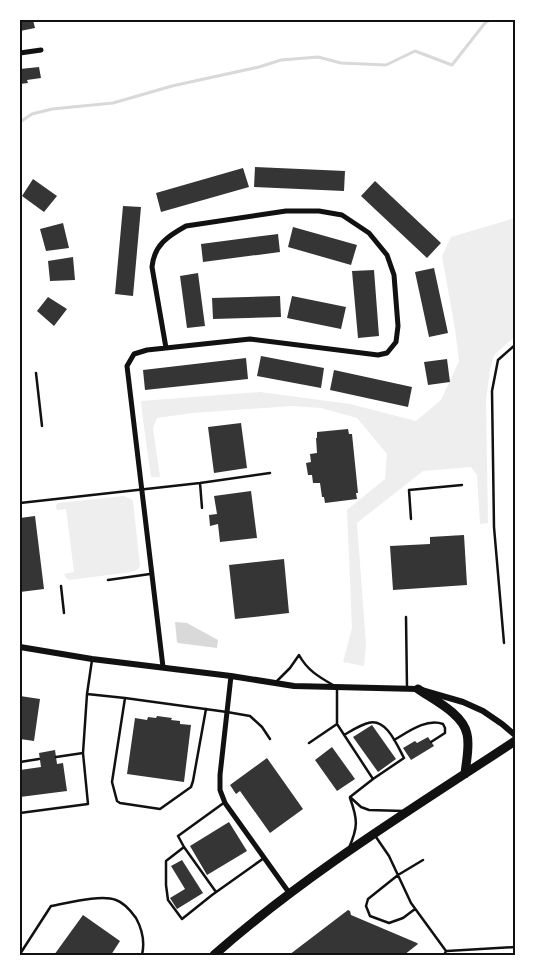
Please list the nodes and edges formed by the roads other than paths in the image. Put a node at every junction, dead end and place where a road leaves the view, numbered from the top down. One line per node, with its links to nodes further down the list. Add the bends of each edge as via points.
1 (41, 50): 2 (street)
2 (20, 53)
3 (515, 344): 19 (lane, via 498,360 492,391 494,527)
4 (166, 348): 4 (street, via 250,339 378,355 387,353 396,342 398,326 394,275 387,256 369,233 342,215 286,211 186,226 161,243 153,258); 10 (street, via 134,354 127,366)
5 (36, 373): 6 (lane)
6 (42, 426)
7 (270, 473): 8 (lane)
8 (200, 483): 10 (lane); 12 (lane)
9 (462, 486): 13 (lane, via 409,490)
10 (141, 490): 11 (lane); 14 (street)
11 (20, 503)
12 (202, 508)
13 (410, 519)
14 (152, 574): 15 (lane); 22 (street)
15 (108, 580)
16 (61, 586): 17 (lane)
17 (64, 613)
18 (406, 618): 26 (lane)
19 (504, 643)
20 (20, 647): 21 (street)
21 (92, 659): 22 (street); 28 (lane)
22 (164, 668): 23 (street)
23 (231, 676): 24 (street); 31 (street)
24 (276, 683): 25 (street); 25 (lane, via 299,655 310,671)
25 (337, 688): 26 (street); 32 (lane)
26 (407, 689): 27 (street)
27 (418, 689): 34 (street, via 483,711); 46 (highway, via 449,710 464,726 468,747)
28 (87, 694): 29 (lane); 40 (lane)
29 (125, 698): 30 (lane); 30 (lane, via 112,782 117,801 156,809 193,785)
30 (206, 709): 31 (lane)
31 (227, 712): 35 (lane, via 250,716); 49 (street, via 220,775 220,790)
32 (336, 724): 33 (lane); 39 (lane)
33 (344, 735): 36 (lane, via 367,723 379,722 386,726); 47 (lane)
34 (515, 735)
35 (270, 739)
36 (394, 740): 38 (lane, via 429,722 443,724 444,732); 43 (lane)
37 (515, 741): 46 (highway)
38 (431, 742)
39 (309, 743)
40 (83, 753): 42 (lane); 51 (lane, via 88,804)
41 (408, 756): 43 (lane)
42 (56, 757)
43 (404, 758): 47 (lane)
44 (40, 759): 45 (lane)
45 (20, 762)
46 (465, 774): 50 (highway)
47 (373, 779): 48 (lane)
48 (350, 797): 50 (lane, via 369,810); 54 (lane, via 356,823)
49 (225, 802): 53 (lane, via 178,836); 55 (street)
50 (407, 811): 52 (highway)
51 (20, 813)
52 (373, 833): 54 (highway); 57 (lane)
53 (184, 847): 58 (lane); 58 (lane, via 166,860 168,900 182,919)
54 (348, 851): 59 (highway)
55 (264, 858): 58 (lane); 59 (street)
56 (423, 860): 57 (lane)
57 (398, 874): 60 (lane); 60 (lane, via 368,899 366,906 370,916 389,923)
58 (216, 892)
59 (290, 894): 65 (highway)
60 (415, 909): 62 (lane)
61 (515, 947): 62 (lane)
62 (446, 951): 66 (lane)
63 (20, 954): 64 (lane, via 51,906 96,898 116,900 131,910 141,927)
64 (142, 955)
65 (214, 955)
66 (444, 955)

